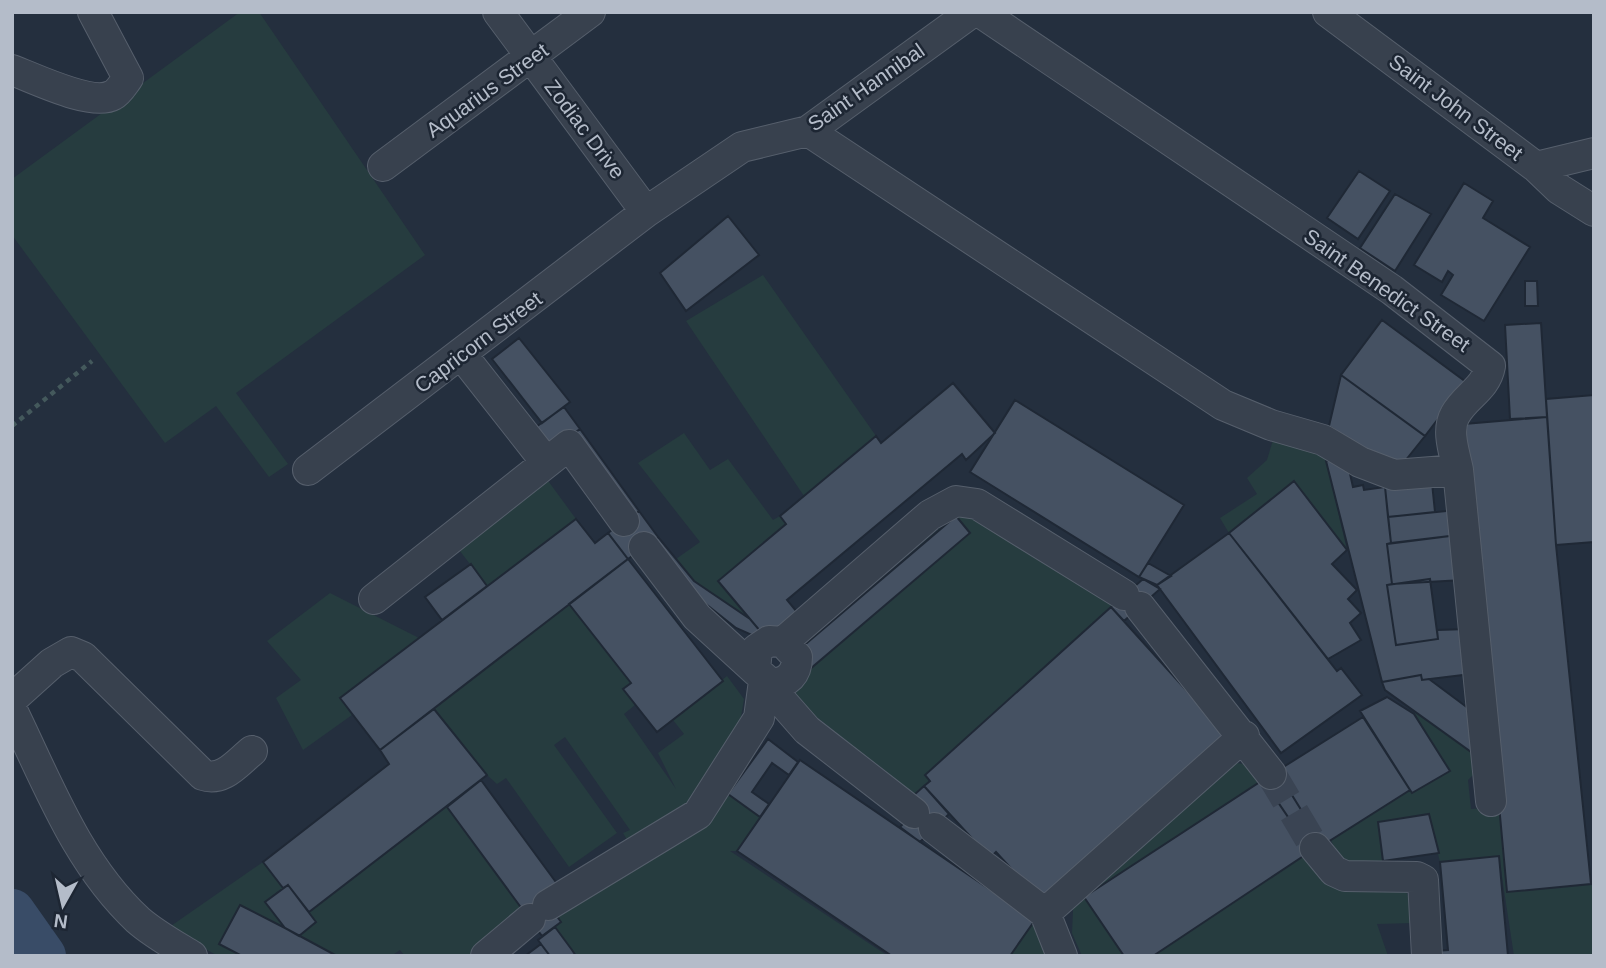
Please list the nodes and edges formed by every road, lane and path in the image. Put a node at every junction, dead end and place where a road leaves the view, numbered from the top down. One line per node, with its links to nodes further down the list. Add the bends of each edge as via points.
1 (93, 12): 8 (street, via 128,78 114,95 82,96)
2 (498, 12): 7 (street, Zodiac Drive)
3 (590, 12): 7 (street, Aquarius Street)
4 (972, 12): 9 (street, Saint Hannibal)
5 (980, 12): 20 (street, Saint Benedict Street, via 1392,290 1480,356 1490,366 1488,379 1454,416 1451,435)
6 (1328, 12): 12 (street, Saint John Street)
7 (531, 58): 11 (street, Aquarius Street); 14 (street, Zodiac Drive)
8 (12, 70)
9 (808, 131): 14 (street, Saint Hannibal, via 742,147); 20 (street, via 1223,405 1323,440 1394,475)
10 (1594, 153): 12 (street, Saint John Street)
11 (383, 166)
12 (1536, 167): 13 (street, via 1559,189)
13 (1594, 211)
14 (646, 212): 15 (street, Capricorn Street)
15 (462, 355): 18 (street); 19 (street, Capricorn Street)
16 (92, 361): 17 (path)
17 (12, 426)
18 (546, 463): 21 (street, via 569,445); 23 (street)
19 (308, 470)
20 (1458, 470): 32 (street, Saint Benedict Street)
21 (624, 521)
22 (644, 547): 24 (street, via 697,617)
23 (374, 599)
24 (759, 676): 27 (street); 28 (street); 29 (street, via 771,684 785,682 795,671 794,650 783,642 930,515 956,501 977,504 1132,601)
25 (12, 699): 30 (street, via 71,652 83,657 204,775 222,776)
26 (12, 710): 35 (street, via 76,845 139,921)
27 (759, 718): 28 (street, via 776,716); 36 (street, via 698,814 539,912)
28 (807, 730): 34 (street)
29 (1244, 736): 31 (street); 34 (street)
30 (252, 751)
31 (1271, 774)
32 (1491, 801)
33 (1315, 848): 38 (street, via 1334,871 1345,876 1423,880)
34 (1045, 913): 37 (street)
35 (192, 956)
36 (486, 956)
37 (1062, 956)
38 (1427, 956)

